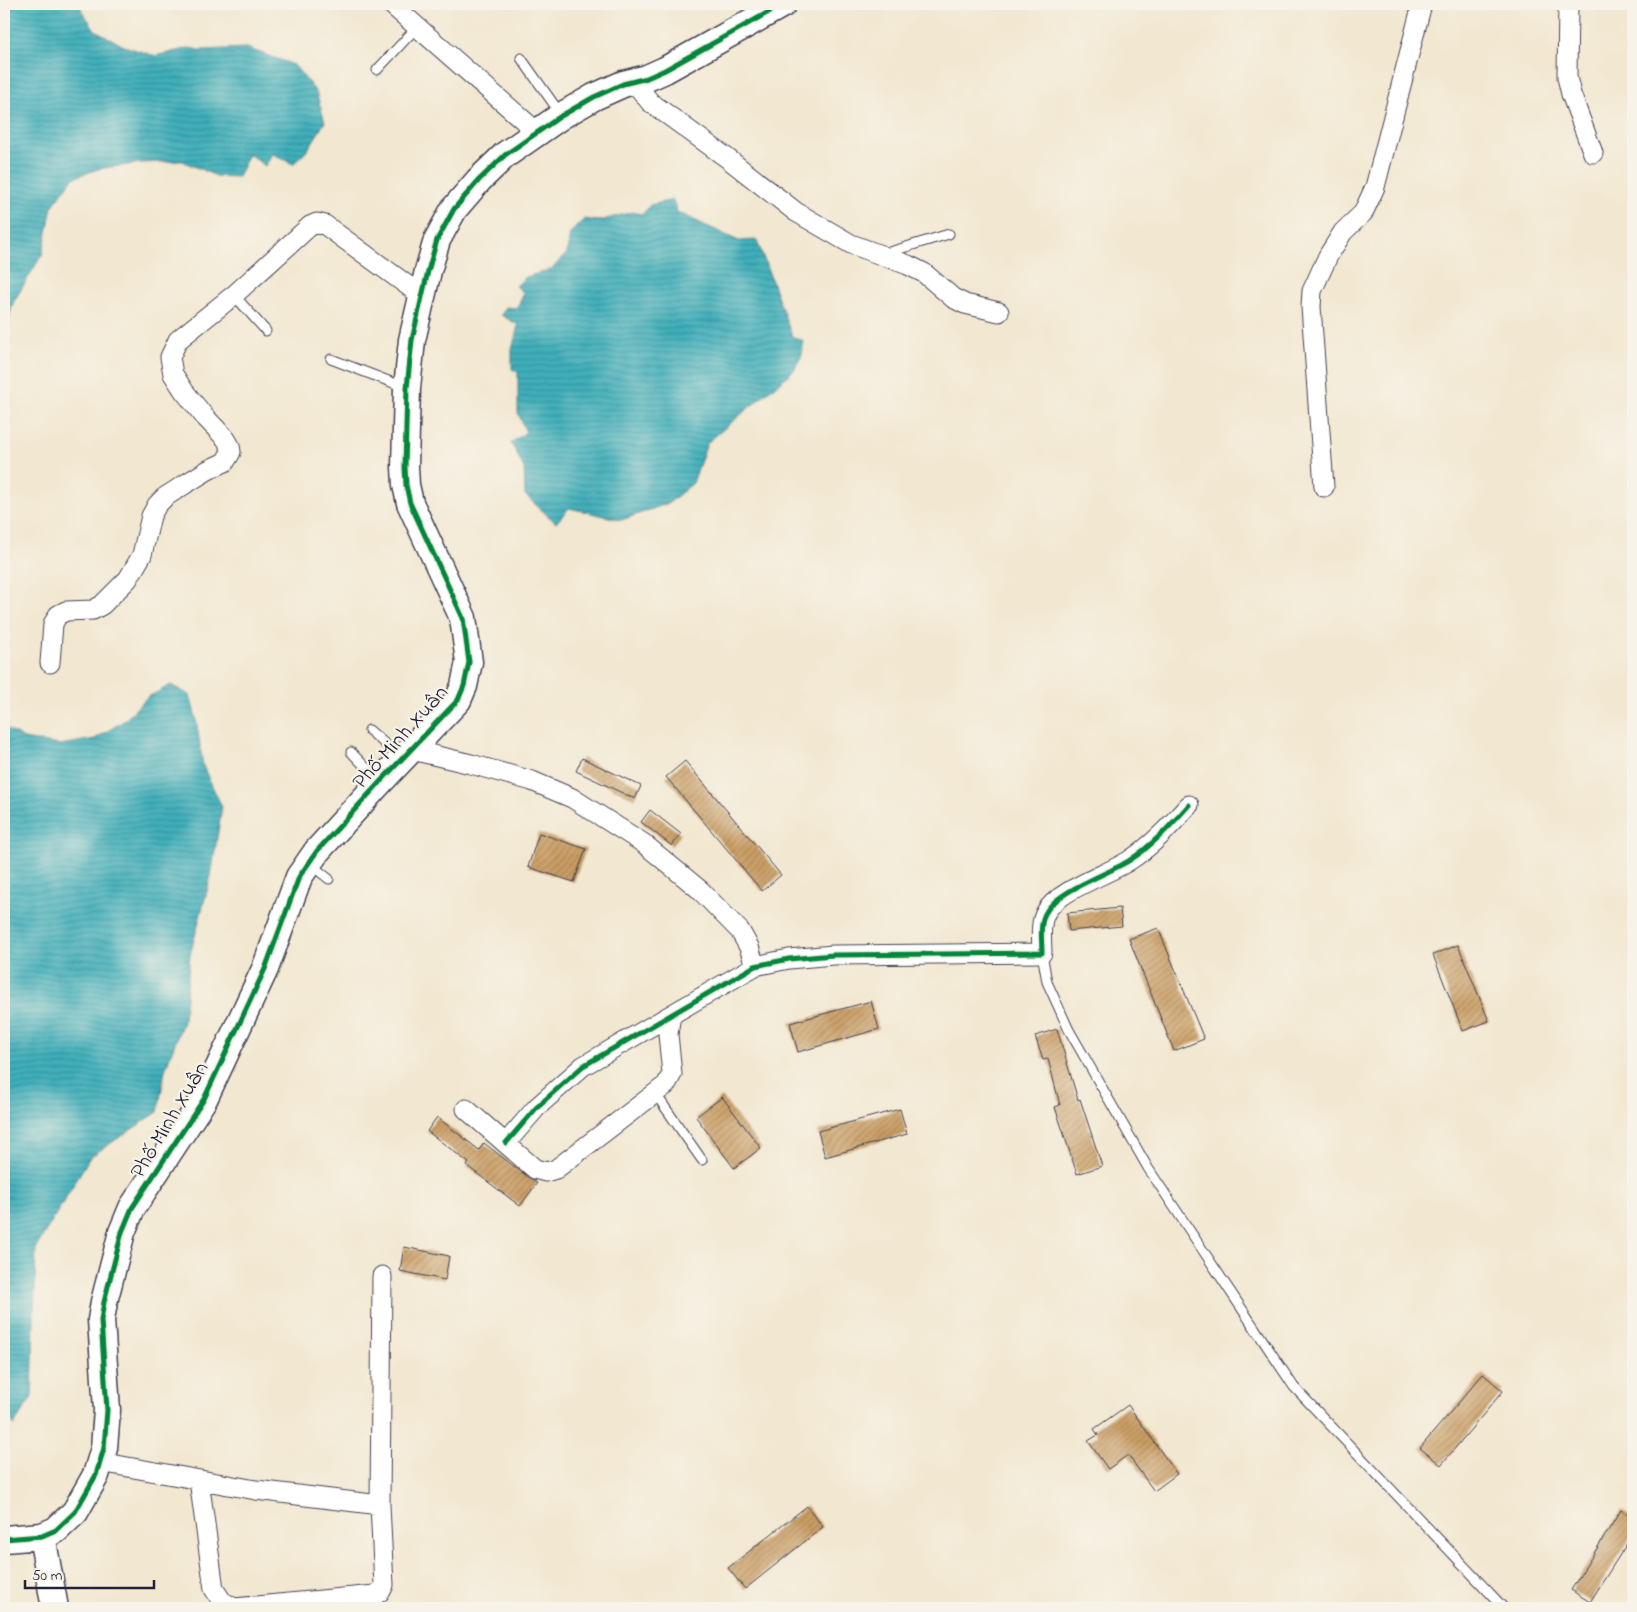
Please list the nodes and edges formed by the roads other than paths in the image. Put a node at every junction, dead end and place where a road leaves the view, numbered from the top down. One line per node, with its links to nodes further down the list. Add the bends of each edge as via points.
1 (391, 4): 5 (street)
2 (783, 4): 8 (street, Phố Minh Xuân, via 665,70)
3 (1422, 4): 20 (street, via 1375,187 1363,213 1343,232 1328,256 1312,291)
4 (1568, 4): 11 (street, via 1567,77)
5 (417, 27): 7 (lane); 10 (street)
6 (521, 58): 9 (lane)
7 (377, 70)
8 (634, 82): 9 (street, Phố Minh Xuân, via 594,97); 13 (street, via 650,102 796,212 851,244)
9 (561, 116): 10 (street, Phố Minh Xuân)
10 (538, 133): 15 (street, Phố Minh Xuân, via 505,155 454,209 437,240)
11 (1593, 153)
12 (949, 234): 13 (lane)
13 (880, 255): 16 (street, via 924,273 959,301)
14 (234, 296): 15 (street, via 317,223 325,225); 17 (lane); 21 (street, via 178,340 170,357 172,374 226,439 230,452 224,462 157,505 151,516 142,555 128,579 102,605 93,610 66,611 58,615 53,624)
15 (422, 296): 19 (street, Phố Minh Xuân, via 412,340)
16 (999, 312)
17 (266, 331)
18 (331, 359): 19 (lane)
19 (407, 388): 24 (street, Phố Minh Xuân, via 405,467 410,503 462,618 469,662 458,700)
20 (1324, 488)
21 (50, 664)
22 (368, 730): 24 (lane)
23 (351, 752): 25 (lane)
24 (407, 755): 25 (street, Phố Minh Xuân); 30 (street, via 471,764 532,781 572,798 643,843 700,890 740,931)
25 (380, 782): 27 (street, Phố Minh Xuân)
26 (1189, 805): 29 (street, via 1154,842 1130,860 1056,900 1041,925)
27 (308, 862): 28 (lane); 37 (street, Phố Minh Xuân, via 299,877 265,969 204,1099 132,1208 122,1232 101,1320 107,1410)
28 (329, 878)
29 (1042, 953): 30 (street, via 833,955 789,958); 43 (lane, via 1047,982 1069,1030 1143,1159 1294,1387)
30 (755, 966): 31 (street)
31 (671, 1015): 32 (street, via 668,1034 672,1074 666,1085); 34 (street, via 584,1066 536,1107)
32 (655, 1093): 34 (street, via 556,1169 546,1172 535,1169); 35 (lane)
33 (466, 1109): 34 (street)
34 (506, 1143)
35 (702, 1160)
36 (382, 1276): 39 (street)
37 (100, 1462): 38 (street); 40 (street, Phố Minh Xuân, via 75,1512 56,1530)
38 (199, 1480): 39 (street); 39 (street, via 214,1589 222,1601 234,1608 375,1595 381,1591 384,1585)
39 (380, 1505)
40 (42, 1536): 41 (street, Phố Minh Xuân); 42 (street)
41 (4, 1539)
42 (55, 1608)
43 (1504, 1608)

